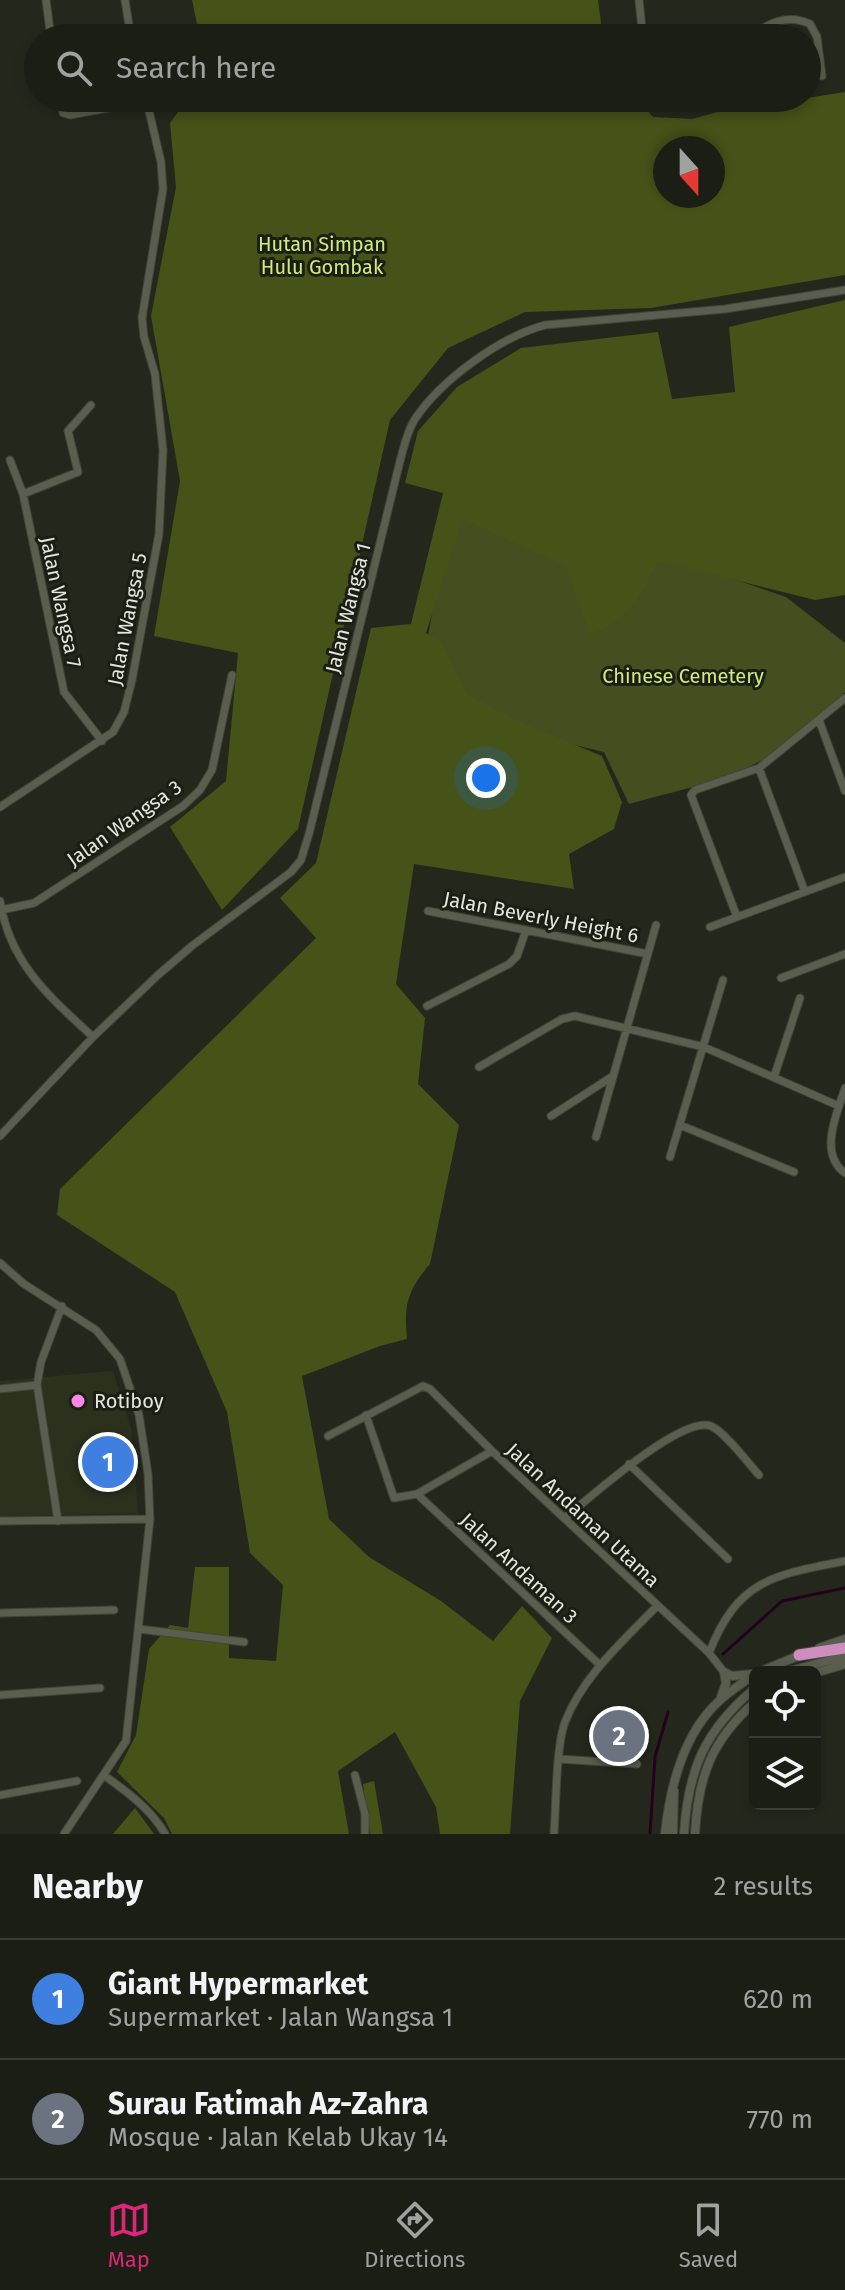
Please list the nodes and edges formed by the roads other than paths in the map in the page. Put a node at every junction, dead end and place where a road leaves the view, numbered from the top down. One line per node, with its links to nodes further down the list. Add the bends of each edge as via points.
1 (46, 0): 4 (street)
2 (125, 0): 5 (street)
3 (639, 0): 6 (street)
4 (49, 24)
5 (129, 24)
6 (642, 24)
7 (769, 24): 8 (street, via 782,19)
8 (810, 24)
9 (821, 68): 10 (street)
10 (822, 76)
11 (63, 112): 12 (street)
12 (84, 112)
13 (149, 112): 21 (street, Jalan Wangsa 5, via 163,189 142,318 155,374 163,450 159,534 124,712)
14 (845, 290): 41 (street, Jalan Wangsa 1, via 725,309 524,330 443,388 413,422 400,461 301,860 193,945)
15 (91, 405): 17 (street, via 68,431 78,472)
16 (10, 460): 17 (street, Jalan Wangsa 7)
17 (23, 494): 21 (street, Jalan Wangsa 7, via 64,692)
18 (232, 675): 28 (street, Jalan Wangsa 3, via 212,770 191,798 34,903)
19 (845, 698): 20 (street)
20 (819, 720): 22 (street); 23 (street)
21 (102, 741): 24 (street, Jalan Wangsa 5)
22 (759, 768): 26 (street); 30 (street, via 691,795)
23 (845, 791)
24 (0, 807)
25 (845, 877): 26 (street)
26 (805, 892): 30 (street)
27 (0, 901): 28 (street)
28 (1, 910): 41 (street, via 18,956 43,991)
29 (428, 911): 33 (street, Jalan Beverly Height 6)
30 (737, 917): 32 (street)
31 (656, 925): 34 (street)
32 (710, 927)
33 (526, 930): 34 (street, Jalan Beverly Height 6); 39 (street, via 509,964)
34 (648, 954): 40 (street)
35 (845, 954): 36 (street)
36 (781, 978)
37 (723, 980): 42 (street)
38 (800, 998): 45 (street)
39 (427, 1006)
40 (627, 1027): 42 (street); 43 (street, via 575,1016 562,1019); 44 (street)
41 (93, 1037): 50 (street, Jalan Wangsa 1)
42 (704, 1047): 45 (street); 49 (street)
43 (479, 1067)
44 (613, 1076): 48 (street); 51 (street)
45 (774, 1077): 47 (street)
46 (845, 1088): 47 (street)
47 (839, 1106): 54 (street, via 830,1144 832,1158)
48 (551, 1116)
49 (680, 1125): 52 (street); 53 (street)
50 (0, 1136)
51 (596, 1137)
52 (670, 1157)
53 (794, 1172)
54 (845, 1173)
55 (0, 1263): 56 (street)
56 (62, 1306): 57 (street); 66 (street, via 102,1337 127,1374 139,1415)
57 (37, 1385): 58 (street); 68 (street)
58 (0, 1389)
59 (366, 1415): 60 (street); 61 (street, via 423,1386); 64 (street, via 391,1495)
60 (328, 1436)
61 (492, 1451): 64 (street, Jalan Andaman Utama); 65 (street, Jalan Andaman Utama)
62 (629, 1464): 63 (street, via 683,1430 710,1426); 65 (street); 69 (street)
63 (759, 1475)
64 (417, 1494): 82 (street, Jalan Andaman 3)
65 (565, 1518): 71 (street, Jalan Andaman Utama)
66 (150, 1519): 68 (street); 74 (street)
67 (0, 1521): 68 (street)
68 (58, 1521)
69 (728, 1559)
70 (845, 1561): 78 (street, via 765,1581 734,1606)
71 (657, 1606): 78 (street, Jalan Andaman Utama); 82 (street)
72 (114, 1610): 73 (street)
73 (0, 1613)
74 (139, 1629): 76 (street); 97 (street, via 126,1741)
75 (845, 1639): 79 (street)
76 (244, 1642)
77 (845, 1648): 79 (highway)
78 (709, 1653): 86 (street, Jalan Andaman Utama)
79 (799, 1655): 83 (street)
80 (845, 1656): 84 (street)
81 (845, 1664): 85 (street)
82 (600, 1665): 94 (street, via 564,1724)
83 (773, 1666)
84 (808, 1666)
85 (821, 1671)
86 (724, 1672): 87 (street); 92 (street, via 726,1688)
87 (749, 1674)
88 (749, 1678): 92 (street)
89 (100, 1688): 91 (street)
90 (749, 1693): 107 (street, via 732,1707 700,1753)
91 (0, 1695)
92 (719, 1701): 99 (street, via 686,1747)
93 (749, 1708): 108 (street, via 712,1753 702,1777)
94 (559, 1759): 95 (street); 104 (street)
95 (637, 1764)
96 (355, 1775): 103 (street)
97 (105, 1776): 101 (street); 102 (street, via 128,1792)
98 (77, 1781): 100 (street)
99 (674, 1787): 105 (street); 106 (street)
100 (0, 1795)
101 (64, 1834)
102 (165, 1834)
103 (365, 1834)
104 (554, 1834)
105 (665, 1834)
106 (673, 1834)
107 (684, 1834)
108 (695, 1834)

